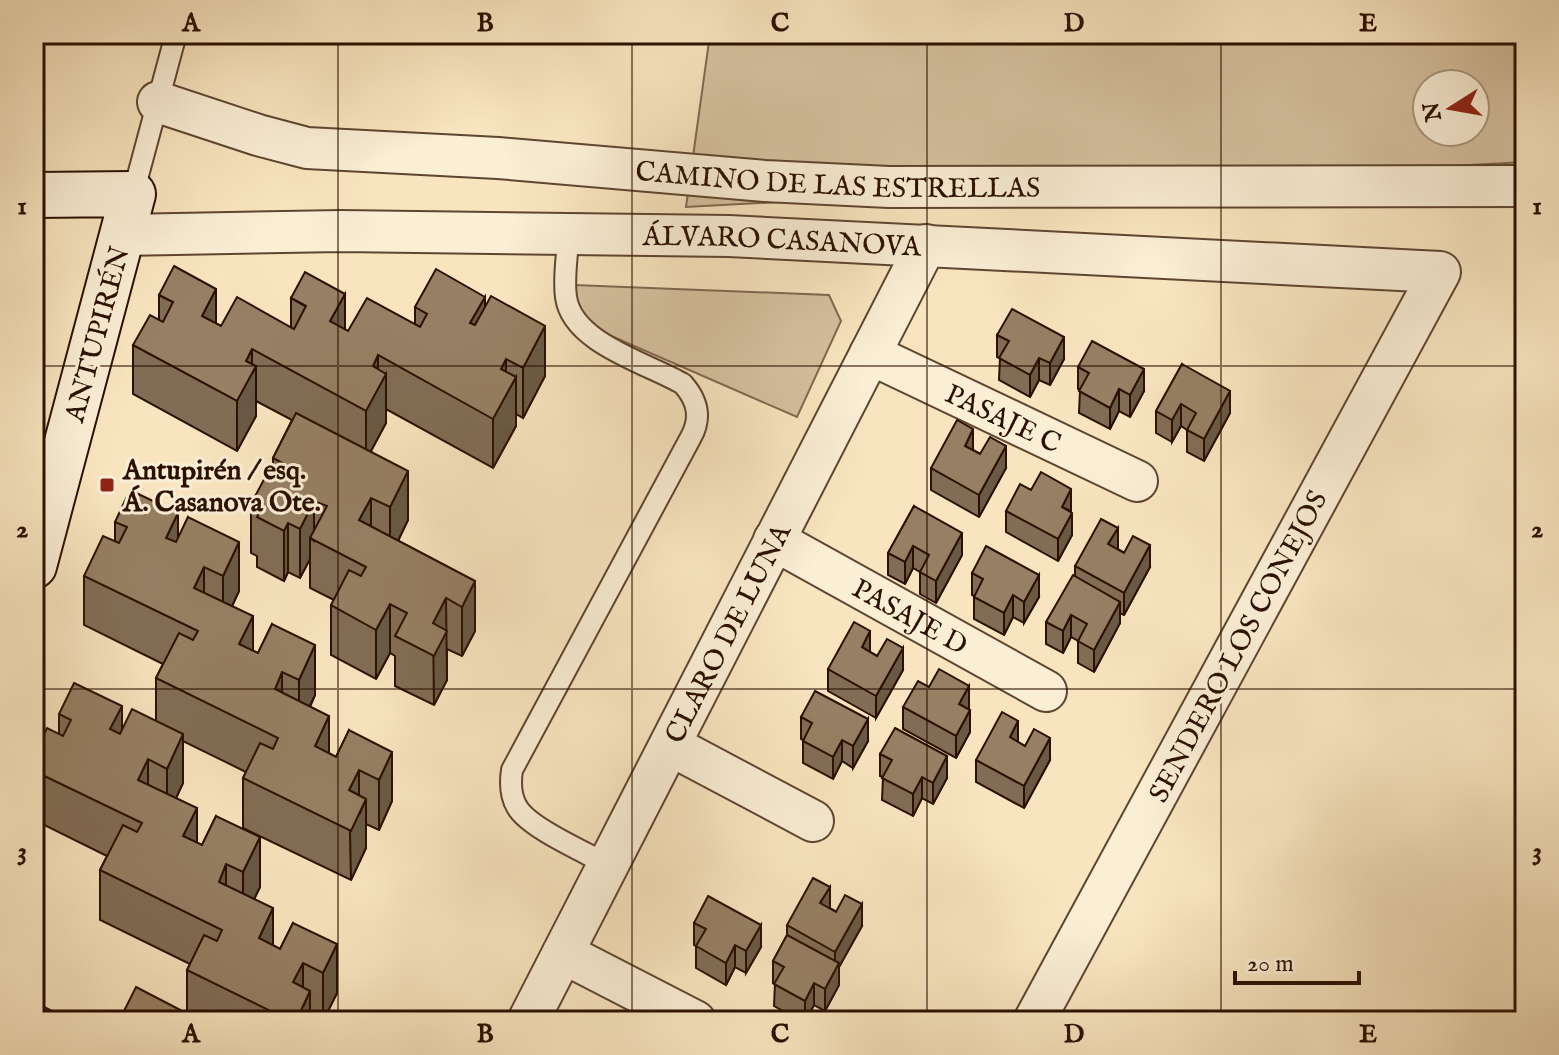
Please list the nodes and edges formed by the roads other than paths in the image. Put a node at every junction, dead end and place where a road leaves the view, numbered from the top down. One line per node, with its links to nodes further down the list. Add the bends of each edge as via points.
1 (176, 34): 2 (lane)
2 (158, 102): 3 (street, CAMINO DE LAS ESTRELLAS, via 307,148 765,181 889,187); 5 (lane)
3 (1525, 186)
4 (34, 195): 5 (street, ÁLVARO CASANOVA)
5 (128, 215): 6 (street, ÁLVARO CASANOVA, via 341,231); 12 (street, ANTUPIRÉN)
6 (568, 234): 7 (street, ÁLVARO CASANOVA); 16 (lane, via 566,296 578,325 683,384 698,416 697,427 512,770 512,797 523,816)
7 (926, 245): 8 (street, ÁLVARO CASANOVA); 9 (street, CLARO DE LUNA)
8 (1440, 272): 20 (street, SENDERO LOS CONEJOS)
9 (870, 354): 10 (street, PASAJE C); 11 (street, CLARO DE LUNA)
10 (1137, 481)
11 (774, 540): 13 (street, PASAJE D); 14 (street, CLARO DE LUNA)
12 (34, 566)
13 (1046, 691)
14 (670, 745): 15 (street); 16 (street, CLARO DE LUNA)
15 (813, 821)
16 (608, 865): 17 (street, CLARO DE LUNA)
17 (563, 953): 18 (street, CLARO DE LUNA); 19 (street)
18 (528, 1021)
19 (695, 1021)
20 (1034, 1021)

